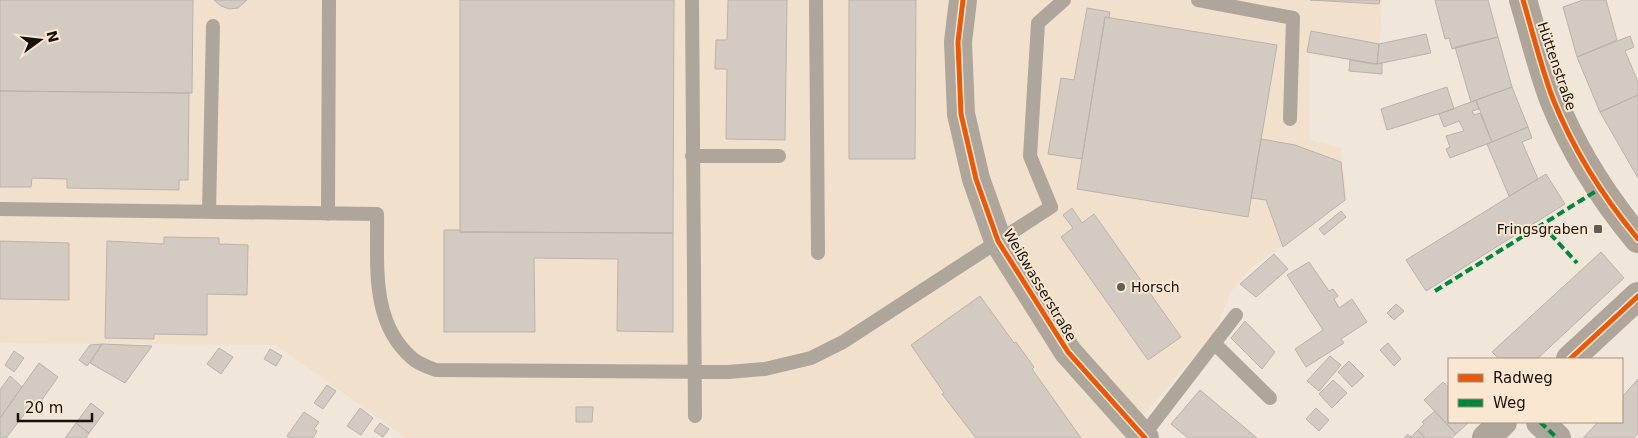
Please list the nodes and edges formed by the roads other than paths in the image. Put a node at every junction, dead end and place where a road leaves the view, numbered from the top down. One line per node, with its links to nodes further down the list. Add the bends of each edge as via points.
1 (329, 0): 14 (lane)
2 (692, 0): 10 (lane)
3 (816, 0): 17 (lane)
4 (963, 0): 16 (street, Weißwasserstraße, via 958,42 961,114 976,179)
5 (1064, 0): 16 (lane, via 1038,23 1030,156 1051,207)
6 (1198, 0): 9 (lane, via 1293,18)
7 (1523, 0): 15 (street, Hüttenstraße, via 1554,99 1580,155 1618,215)
8 (213, 26): 13 (lane)
9 (1290, 119)
10 (692, 156): 11 (lane); 22 (lane)
11 (779, 156)
12 (0, 209): 13 (lane)
13 (209, 212): 14 (lane)
14 (328, 214): 22 (lane, via 377,214 379,298 391,335 413,359 436,370)
15 (1638, 239)
16 (998, 241): 22 (lane, via 843,342 811,358 765,369); 27 (street, Weißwasserstraße, via 1068,352)
17 (818, 253)
18 (1638, 296): 21 (street)
19 (1236, 315): 20 (lane)
20 (1215, 344): 23 (lane); 27 (lane)
21 (1571, 358)
22 (695, 372): 24 (lane)
23 (1270, 398)
24 (695, 416)
25 (1502, 423): 28 (street)
26 (1541, 423): 29 (street)
27 (1144, 437)
28 (1486, 438)
29 (1557, 438)

